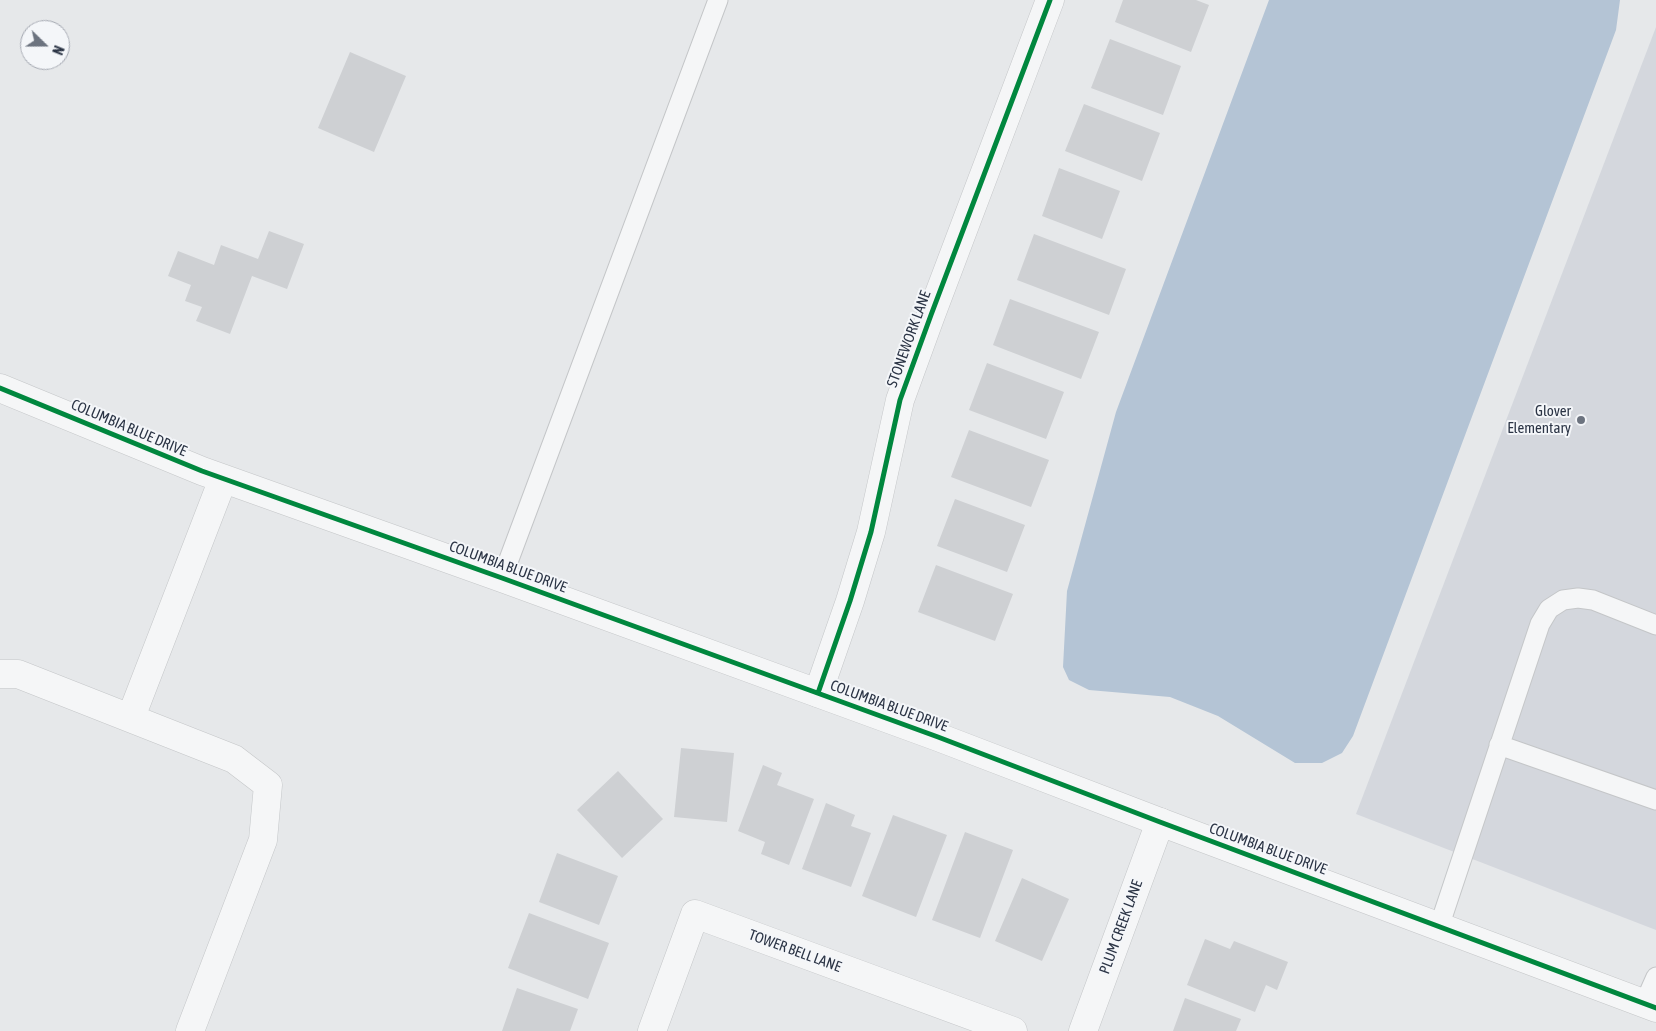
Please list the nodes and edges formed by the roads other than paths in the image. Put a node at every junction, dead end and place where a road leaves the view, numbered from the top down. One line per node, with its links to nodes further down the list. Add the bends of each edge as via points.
1 (718, 0): 5 (lane)
2 (1050, 0): 8 (street, STONEWORK LANE, via 900,400 871,532)
3 (0, 388): 4 (street, COLUMBIA BLUE DRIVE)
4 (223, 479): 5 (street, COLUMBIA BLUE DRIVE); 9 (street)
5 (502, 578): 8 (street, COLUMBIA BLUE DRIVE)
6 (1656, 625): 10 (lane, via 1593,600 1563,600 1549,610 1540,624)
7 (0, 674): 9 (street, via 18,674)
8 (818, 693): 12 (street, COLUMBIA BLUE DRIVE)
9 (131, 717): 16 (street, via 234,759 268,785 263,840)
10 (1499, 745): 11 (lane); 13 (lane)
11 (1656, 800)
12 (1160, 822): 13 (street, COLUMBIA BLUE DRIVE); 19 (street, PLUM CREEK LANE)
13 (1439, 927): 15 (street, COLUMBIA BLUE DRIVE)
14 (1656, 977): 15 (lane)
15 (1650, 1006)
16 (190, 1031)
17 (652, 1031): 18 (street, TOWER BELL LANE, via 695,914)
18 (1013, 1031)
19 (1083, 1031)

